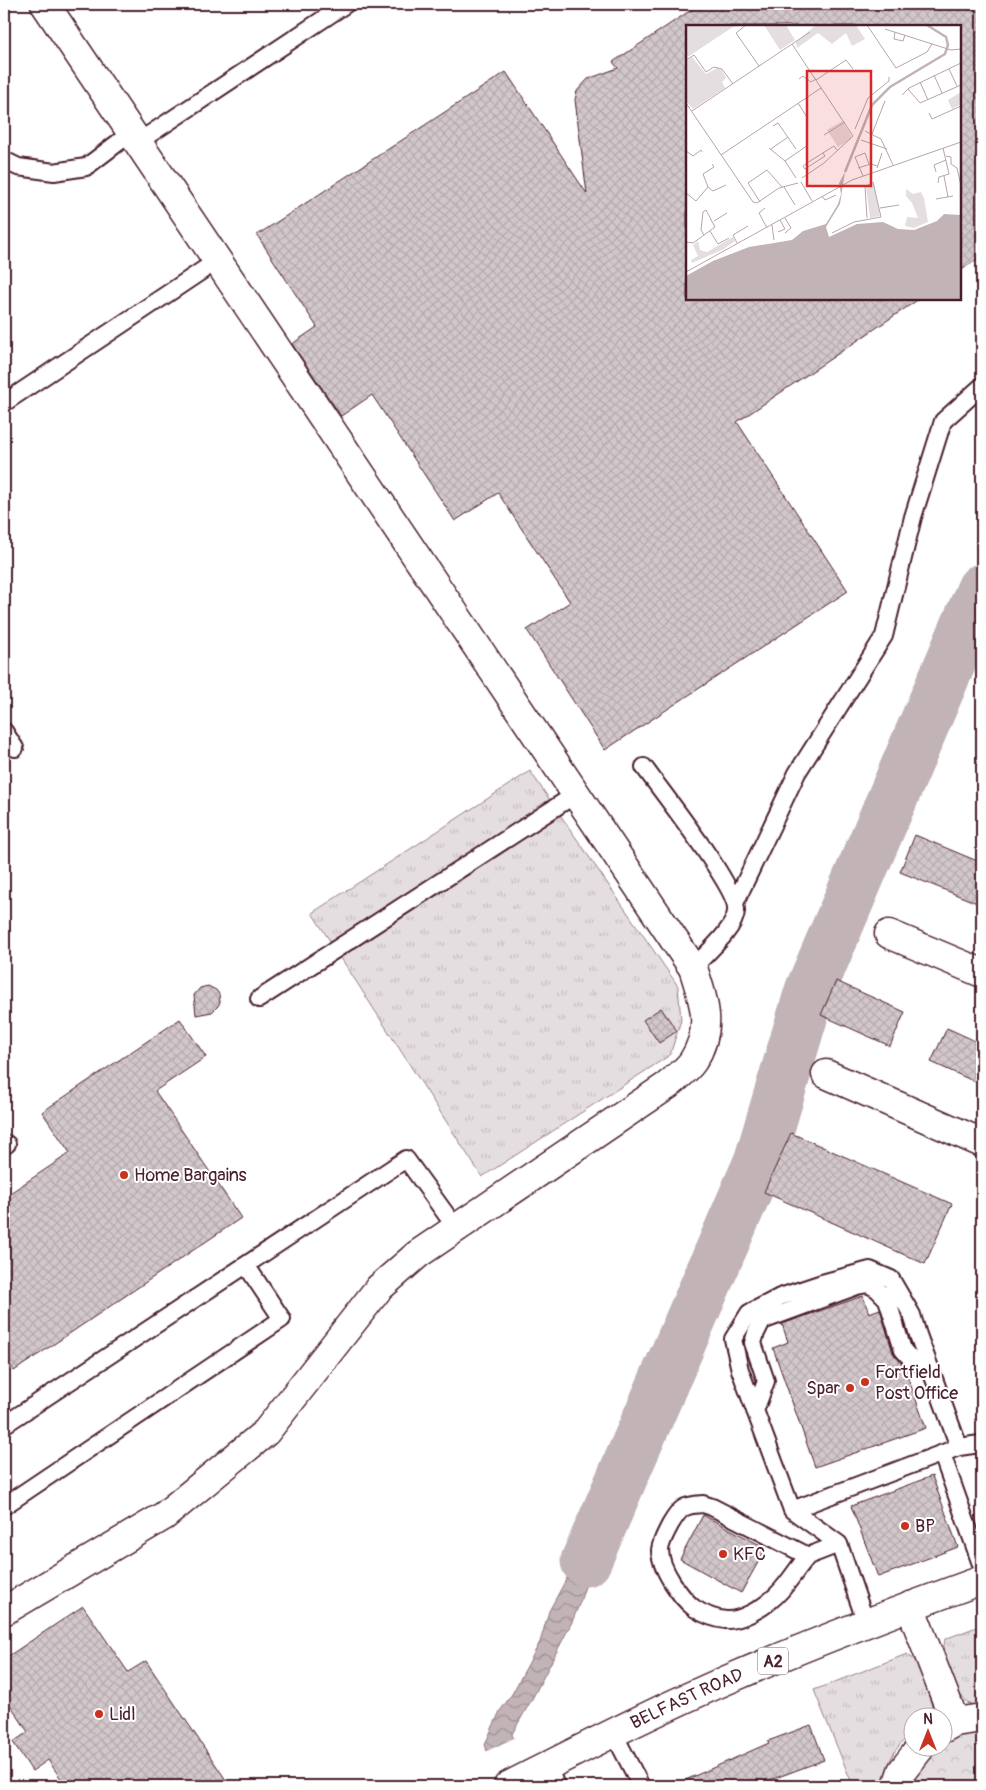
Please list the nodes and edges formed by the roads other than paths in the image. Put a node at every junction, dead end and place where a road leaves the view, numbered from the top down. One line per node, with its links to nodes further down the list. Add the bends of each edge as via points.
1 (45, 4): 3 (main road)
2 (346, 4): 3 (lane)
3 (135, 137): 4 (lane, via 86,166 54,172 18,166); 5 (main road)
4 (4, 160)
5 (218, 260): 7 (lane); 11 (main road)
6 (982, 386): 12 (lane, via 943,421 913,517 884,636 797,773)
7 (4, 403)
8 (4, 731): 9 (lane)
9 (15, 748)
10 (644, 767): 12 (lane, via 721,873)
11 (576, 794): 14 (main road); 16 (lane)
12 (736, 901): 14 (lane, via 735,917 727,931)
13 (889, 934): 15 (main road)
14 (693, 968): 19 (main road, via 705,1003 706,1030 693,1061 668,1085)
15 (982, 973)
16 (259, 999)
17 (826, 1074): 18 (main road)
18 (982, 1143)
19 (456, 1228): 20 (lane, via 406,1159); 32 (main road, via 418,1254 378,1288 266,1432 164,1516)
20 (246, 1265): 21 (lane); 25 (lane, via 282,1319)
21 (4, 1425)
22 (982, 1445): 23 (lane)
23 (959, 1447): 24 (lane); 26 (lane, via 912,1316 891,1279 870,1270 780,1298 749,1313 733,1339 740,1370)
24 (942, 1454): 26 (lane); 29 (lane)
25 (4, 1506)
26 (792, 1510): 27 (lane)
27 (839, 1544): 28 (lane); 33 (lane)
28 (808, 1556): 28 (lane, via 703,1504 680,1509 662,1542 661,1557 664,1570 693,1608 708,1616 727,1620 740,1617 770,1601)
29 (982, 1567)
30 (982, 1580): 31 (main road, BELFAST ROAD / A2)
31 (910, 1606): 33 (main road, BELFAST ROAD / A2); 34 (main road)
32 (4, 1611)
33 (866, 1623): 37 (main road, BELFAST ROAD / A2, via 736,1676)
34 (943, 1708)
35 (982, 1718): 36 (main road)
36 (954, 1724)
37 (614, 1734): 39 (main road, BELFAST ROAD / A2); 41 (lane)
38 (912, 1758): 42 (main road)
39 (558, 1769): 40 (main road, BELFAST ROAD / A2)
40 (508, 1786)
41 (642, 1786)
42 (897, 1786)

